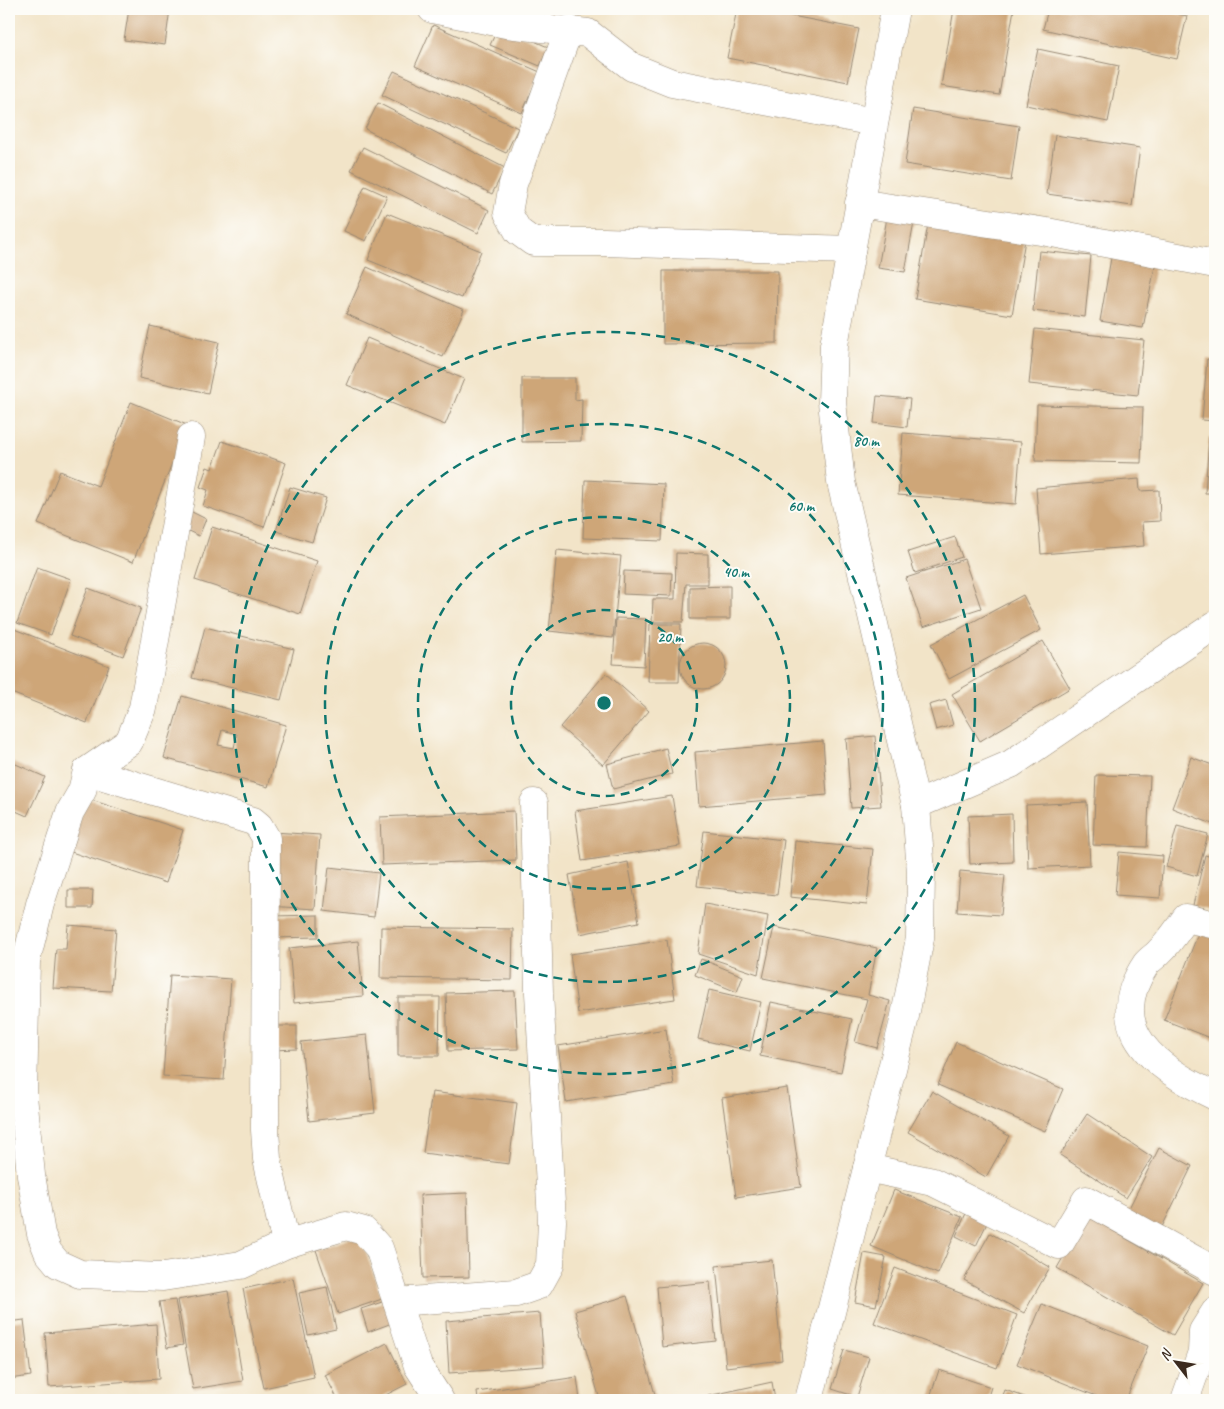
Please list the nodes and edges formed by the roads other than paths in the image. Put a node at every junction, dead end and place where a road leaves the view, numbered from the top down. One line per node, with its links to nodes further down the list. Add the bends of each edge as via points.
1 (432, 9): 3 (street, via 506,24)
2 (895, 9): 4 (street)
3 (569, 29): 4 (street, via 588,33 632,67 672,83); 6 (street, via 513,184 508,213 518,232 533,242)
4 (874, 122): 5 (street)
5 (859, 204): 6 (street); 7 (street, via 1046,232)
6 (851, 250): 12 (street, via 834,346 832,402 841,482)
7 (1215, 264)
8 (191, 437): 10 (street, via 143,708 129,742)
9 (1215, 625): 12 (street, via 1010,764)
10 (87, 771): 14 (street, via 40,904 26,961); 17 (street, via 253,821 266,838 265,1130 267,1159)
11 (534, 802): 19 (street, via 539,993 552,1221 550,1265 539,1285 516,1293)
12 (916, 805): 16 (street, via 921,873 920,938 904,1021)
13 (1215, 925): 15 (street, via 1186,918 1161,951 1147,962 1130,998 1130,1025 1138,1041 1154,1058 1186,1082)
14 (16, 1092): 17 (street, via 42,1234 48,1252 58,1264 80,1274 163,1277 241,1265)
15 (1215, 1096)
16 (867, 1168): 18 (street, via 933,1182 1059,1244 1086,1200); 22 (street)
17 (286, 1244): 19 (street, via 346,1226 364,1231 379,1248)
18 (1215, 1271)
19 (397, 1302): 21 (street, via 418,1366)
20 (1215, 1312): 23 (street, via 1204,1331 1202,1352)
21 (440, 1400)
22 (809, 1400)
23 (1186, 1400)

